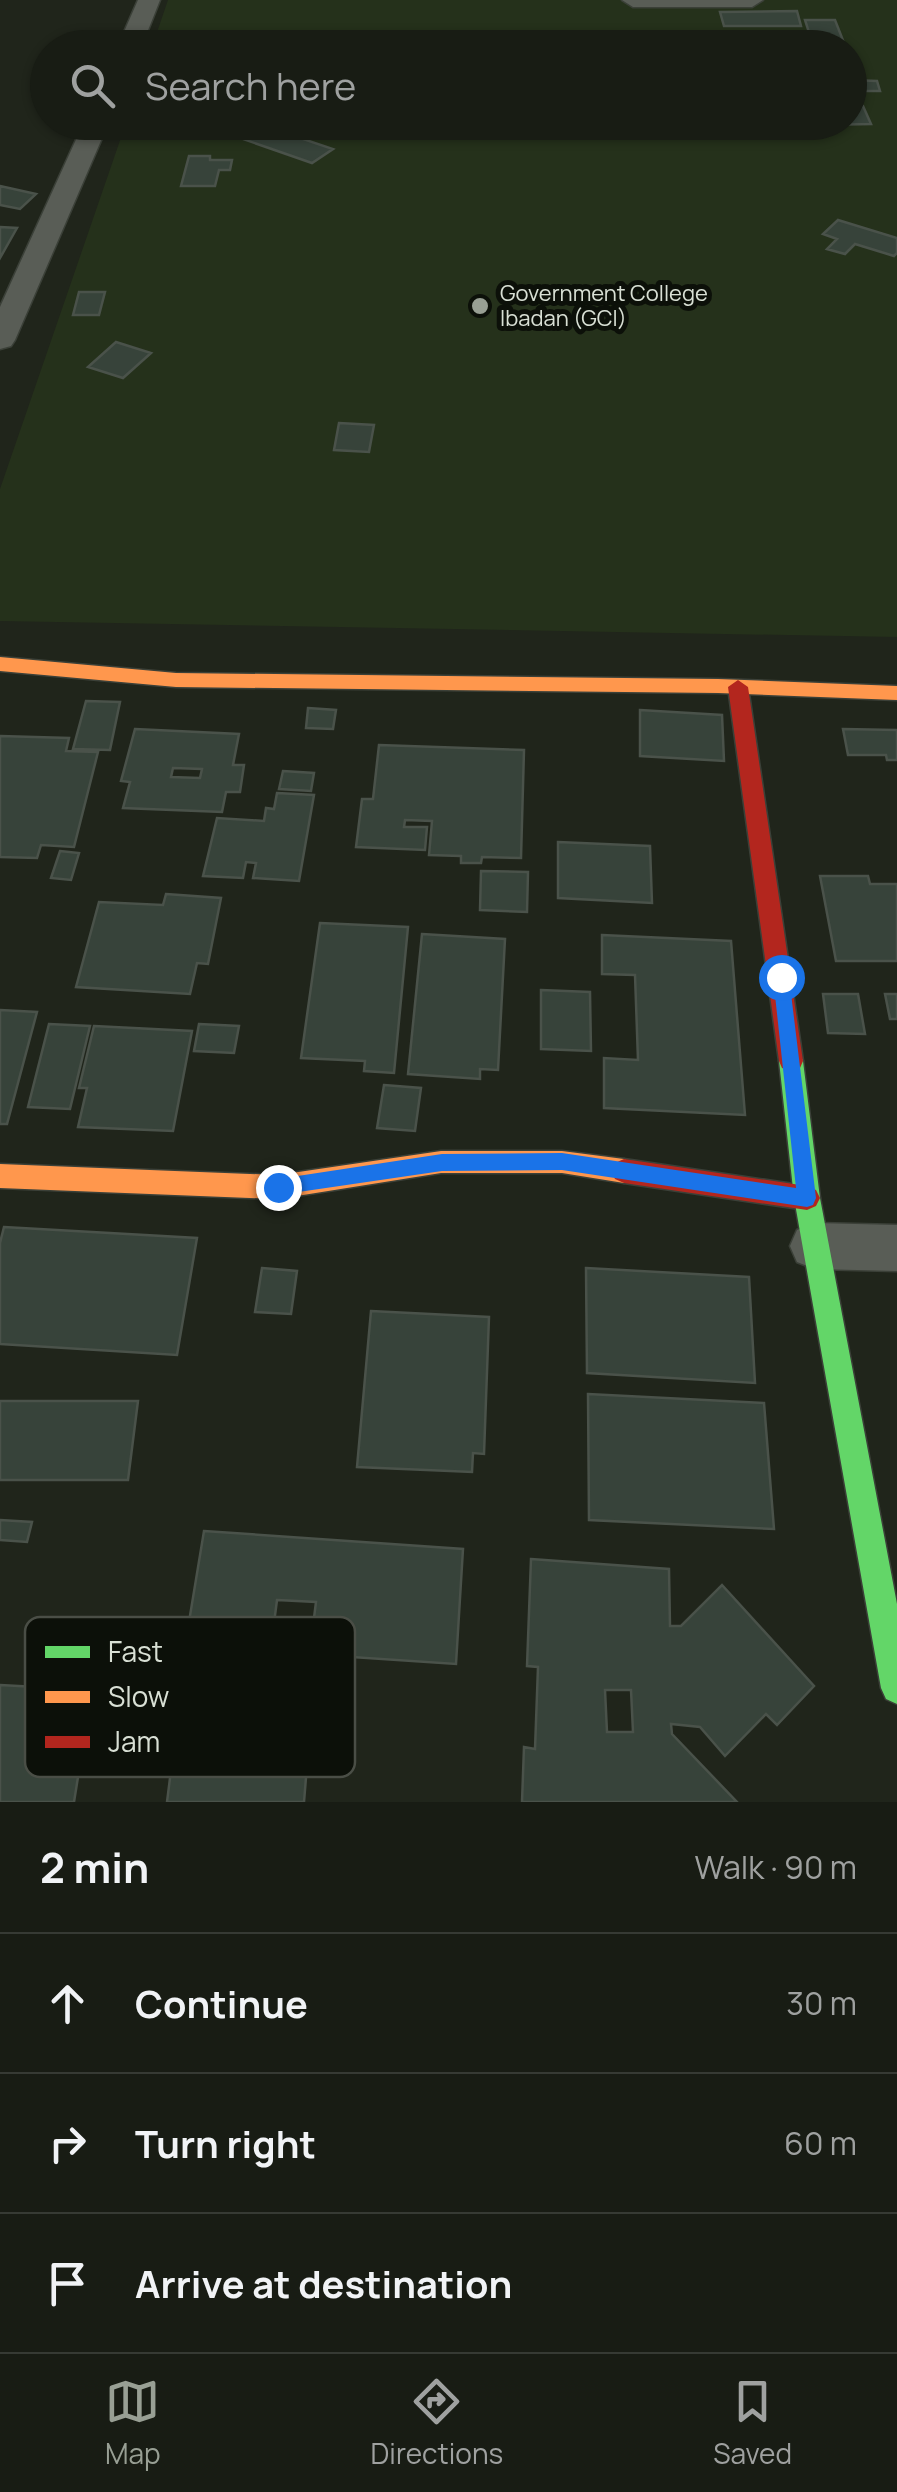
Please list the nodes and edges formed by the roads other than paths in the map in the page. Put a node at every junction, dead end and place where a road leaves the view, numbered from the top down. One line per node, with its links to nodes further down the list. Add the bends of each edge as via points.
1 (149, 0): 4 (street)
2 (633, 0): 3 (street)
3 (752, 0)
4 (137, 30)
5 (87, 140): 6 (street)
6 (13, 279): 7 (street)
7 (0, 340)
8 (0, 664): 9 (street, via 176,680)
9 (738, 686): 10 (street); 12 (street)
10 (897, 693)
11 (0, 1176): 12 (street, via 278,1187 442,1162 562,1162)
12 (811, 1222): 13 (street); 14 (street)
13 (897, 1248)
14 (897, 1688)

